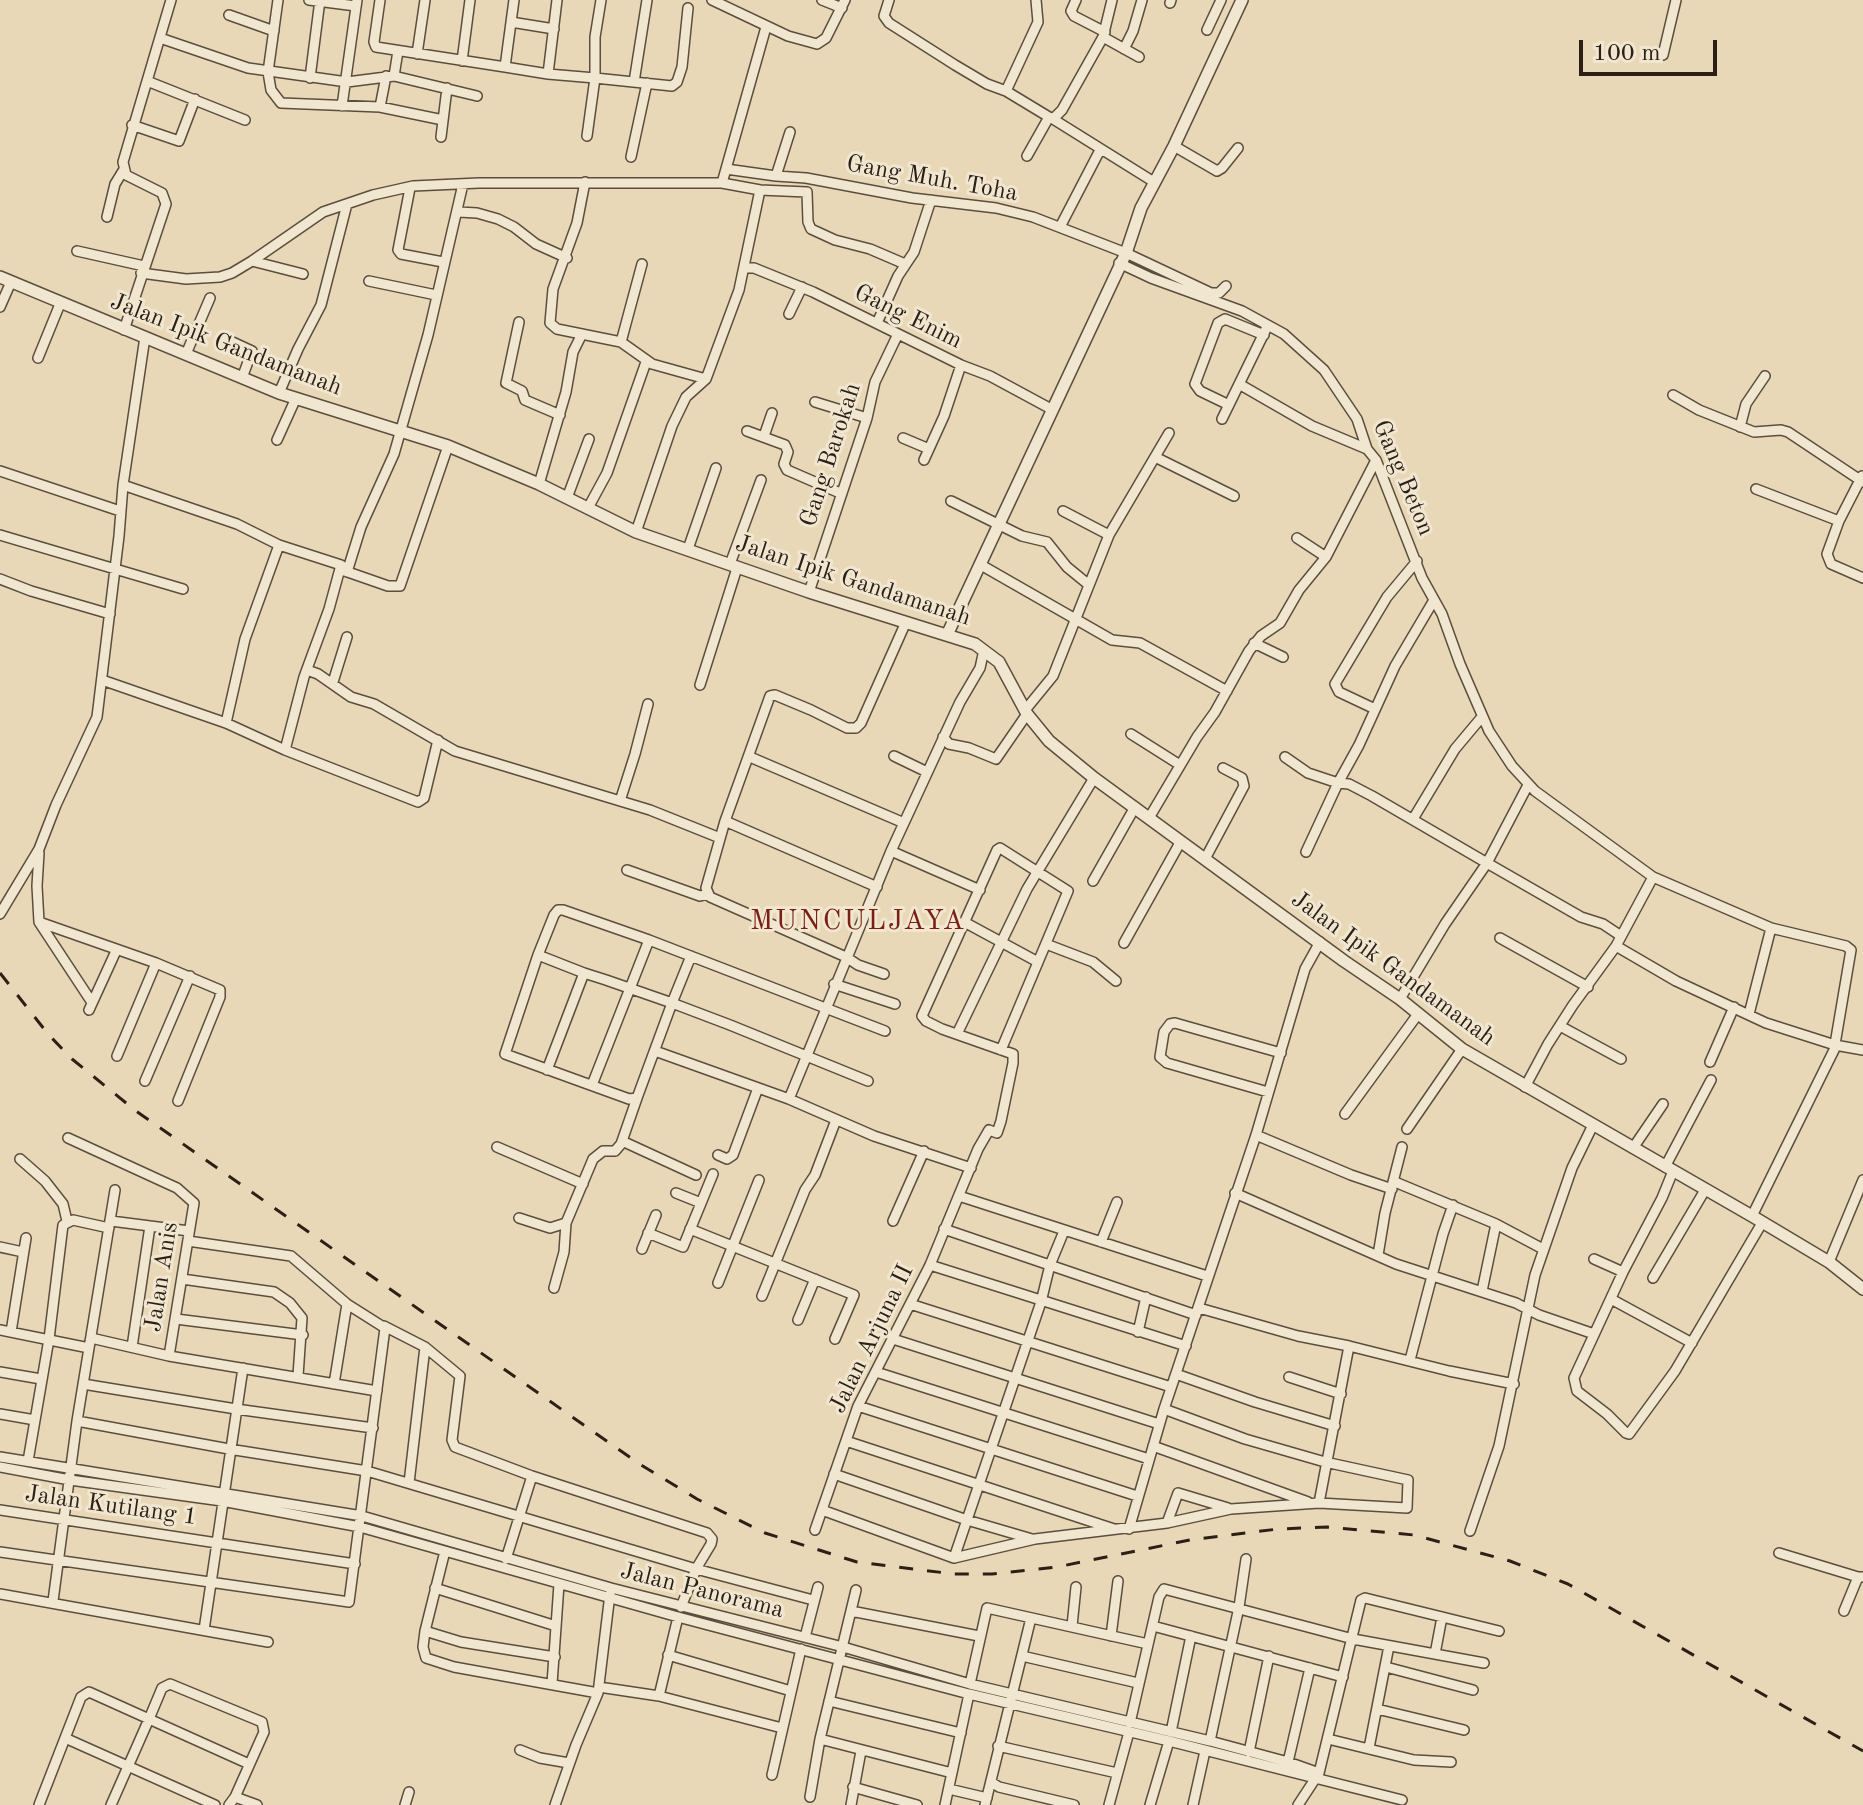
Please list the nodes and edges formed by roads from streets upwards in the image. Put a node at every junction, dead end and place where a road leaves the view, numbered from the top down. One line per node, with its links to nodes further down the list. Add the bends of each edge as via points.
1 (171, 0): 33 (street)
2 (278, 0): 31 (street)
3 (309, 0): 4 (street)
4 (320, 0): 22 (street); 44 (street)
5 (380, 0): 35 (street, via 374,42 381,49)
6 (425, 0): 36 (street)
7 (470, 0): 39 (street)
8 (514, 0): 27 (street)
9 (557, 0): 29 (street)
10 (601, 0): 45 (street)
11 (647, 0): 48 (street)
12 (712, 0): 23 (street)
13 (822, 0): 24 (street)
14 (889, 0): 51 (street, via 884,16 889,23)
15 (1036, 0): 51 (street, via 1038,22)
16 (1076, 0): 32 (street, via 1074,16)
17 (1112, 0): 32 (street)
18 (1142, 0): 34 (street)
19 (1221, 0): 30 (street)
20 (1242, 0): 63 (street)
21 (1676, 0): 37 (street)
22 (357, 3): 47 (street)
23 (726, 3): 28 (street)
24 (844, 4): 28 (street, via 821,44)
25 (688, 8): 49 (street, via 680,78 672,86)
26 (229, 15): 31 (street)
27 (511, 22): 29 (street); 40 (street)
28 (766, 27): 69 (street)
29 (554, 29): 42 (street)
30 (1207, 30)
31 (274, 31): 41 (street)
32 (1104, 35): 34 (street); 56 (street, via 1062,110)
33 (160, 38): 41 (street); 46 (street)
34 (1124, 49): 38 (street)
35 (398, 51): 36 (street); 43 (street)
36 (417, 54): 39 (street)
37 (1663, 55)
38 (1139, 57)
39 (462, 61): 40 (street)
40 (505, 67): 42 (street)
41 (268, 72): 44 (street); 54 (street, via 271,90 281,103)
42 (548, 74): 45 (street)
43 (390, 76): 47 (street); 50 (street); 55 (street)
44 (310, 78): 47 (street)
45 (595, 78): 48 (street); 61 (street)
46 (147, 81): 53 (street); 59 (street)
47 (347, 82): 54 (street)
48 (634, 82): 49 (street)
49 (647, 83): 67 (street)
50 (447, 88): 52 (street); 58 (street)
51 (1006, 91): 56 (street)
52 (477, 96)
53 (195, 99): 57 (street); 59 (street, via 179,141)
54 (342, 106): 55 (street)
55 (380, 107): 58 (street)
56 (1051, 118): 65 (street); 66 (street)
57 (245, 120)
58 (443, 120): 62 (street)
59 (132, 125): 68 (street)
60 (790, 132): 70 (street)
61 (587, 136)
62 (441, 137)
63 (1174, 146): 64 (street, via 1217,171); 72 (street)
64 (1238, 148)
65 (1100, 150): 72 (street); 80 (street)
66 (1027, 156)
67 (631, 157)
68 (123, 171): 79 (street); 89 (street, via 166,200)
69 (724, 175): 70 (street, Gang Muh. Toha); 71 (street); 75 (street)
70 (776, 176): 77 (street, Gang Muh. Toha)
71 (585, 182): 73 (street); 82 (street)
72 (1154, 182): 83 (street)
73 (463, 184): 74 (street); 78 (street)
74 (410, 188): 76 (street); 85 (street, via 398,250)
75 (760, 190): 87 (street, via 807,192 811,229); 88 (street)
76 (347, 204): 84 (street, via 317,215); 117 (street, via 321,305)
77 (929, 206): 80 (street, Gang Muh. Toha, via 996,208); 87 (street)
78 (459, 212): 82 (street, via 498,219); 85 (street)
79 (107, 217)
80 (1060, 227): 83 (street, Gang Muh. Toha)
81 (77, 251): 89 (street)
82 (567, 258): 104 (street, via 553,289 549,319 557,329)
83 (1122, 258): 93 (street, via 1211,293); 103 (street, Gang Beton, via 1181,289 1219,300); 122 (street)
84 (252, 261): 89 (street, via 208,279); 90 (street)
85 (443, 262): 95 (street)
86 (642, 264): 108 (street)
87 (905, 264): 101 (street)
88 (744, 268): 94 (street, Gang Enim); 115 (street)
89 (143, 270): 102 (street)
90 (303, 274)
91 (5, 279): 97 (street, Jalan Ipik Gandamanah); 98 (street)
92 (369, 281): 95 (street)
93 (1226, 286)
94 (802, 287): 99 (street); 101 (street, Gang Enim)
95 (436, 295): 129 (street)
96 (210, 298): 109 (street)
97 (60, 304): 102 (street, Jalan Ipik Gandamanah); 110 (street)
98 (0, 307)
99 (789, 314)
100 (519, 322): 124 (street, via 506,383 522,391 525,400)
101 (877, 323): 105 (street, Gang Enim)
102 (124, 330): 106 (street, Jalan Ipik Gandamanah)
103 (1266, 330): 116 (street); 121 (street, via 1225,319 1217,325 1195,384); 137 (street, Gang Beton, via 1298,346 1334,382 1357,419)
104 (582, 334): 108 (street); 124 (street)
105 (898, 334): 112 (street, Gang Enim); 125 (street, Gang Barokah, via 875,382)
106 (145, 337): 109 (street, Jalan Ipik Gandamanah); 146 (street)
107 (226, 339): 114 (street, via 252,351)
108 (621, 342): 111 (street)
109 (186, 354): 114 (street, Jalan Ipik Gandamanah)
110 (38, 358)
111 (646, 362): 115 (street); 152 (street, via 607,473)
112 (961, 365): 122 (street, Gang Enim); 136 (street)
113 (1765, 376): 127 (street, via 1746,404)
114 (242, 378): 117 (street, Jalan Ipik Gandamanah)
115 (706, 379): 157 (street, via 691,390 677,415)
116 (1239, 384): 121 (street); 137 (street, via 1312,426)
117 (279, 393): 119 (street, Jalan Ipik Gandamanah)
118 (1673, 395): 127 (street)
119 (296, 398): 129 (street, Jalan Ipik Gandamanah); 134 (street)
120 (815, 402): 125 (street)
121 (1229, 405): 126 (street)
122 (1053, 410): 156 (street)
123 (772, 413): 131 (street)
124 (560, 415): 145 (street)
125 (867, 418): 148 (street, Gang Barokah)
126 (1222, 419)
127 (1740, 427): 143 (street, via 1788,432)
128 (747, 431): 131 (street)
129 (400, 432): 135 (street, Jalan Ipik Gandamanah); 168 (street)
130 (1169, 433): 138 (street)
131 (764, 436): 148 (street, via 787,448 787,470)
132 (903, 438): 136 (street)
133 (589, 439): 150 (street)
134 (277, 440)
135 (448, 446): 145 (street, Jalan Ipik Gandamanah); 168 (street, via 400,586)
136 (929, 449): 139 (street)
137 (1367, 449): 140 (street, Gang Beton)
138 (1155, 457): 149 (street); 159 (street)
139 (924, 460)
140 (1376, 460): 163 (street); 164 (street, Gang Beton)
141 (716, 468): 162 (street)
142 (0, 471): 153 (street)
143 (1862, 478): 155 (street)
144 (761, 480): 166 (street)
145 (539, 484): 150 (street, Jalan Ipik Gandamanah)
146 (123, 485): 153 (street); 161 (street, via 237,524)
147 (1756, 489): 155 (street)
148 (840, 493): 173 (street, Gang Barokah)
149 (1234, 496)
150 (567, 498): 152 (street, Jalan Ipik Gandamanah)
151 (951, 501): 156 (street)
152 (588, 508): 157 (street, Jalan Ipik Gandamanah)
153 (120, 511): 167 (street)
154 (1063, 511): 159 (street)
155 (1839, 521): 169 (street, via 1828,560)
156 (999, 525): 165 (street); 171 (street, via 1047,542)
157 (636, 532): 162 (street, Jalan Ipik Gandamanah)
158 (0, 535): 167 (street)
159 (1109, 535): 171 (street)
160 (1297, 538): 163 (street)
161 (279, 545): 168 (street, via 339,563); 192 (street, via 245,639)
162 (688, 549): 166 (street, Jalan Ipik Gandamanah)
163 (1326, 557): 180 (street, via 1280,623)
164 (1417, 561): 174 (street, Gang Beton); 189 (street, via 1387,597 1335,684 1339,692)
165 (981, 565): 176 (street); 178 (street)
166 (734, 566): 173 (street, Jalan Ipik Gandamanah); 186 (street)
167 (115, 571): 172 (street); 175 (street)
168 (344, 571): 183 (street)
169 (1863, 578)
170 (0, 579): 175 (street)
171 (1089, 585): 176 (street)
172 (183, 589)
173 (809, 592): 177 (street, Jalan Ipik Gandamanah)
174 (1434, 600): 189 (street); 191 (street, Gang Beton)
175 (110, 614): 184 (street)
176 (1075, 620): 187 (street, via 1112,640 1140,643); 190 (street, via 1053,676)
177 (906, 622): 178 (street, Jalan Ipik Gandamanah); 198 (street, via 858,726 847,728 771,695)
178 (947, 635): 181 (street, Jalan Ipik Gandamanah)
179 (347, 637): 185 (street)
180 (1254, 643): 182 (street); 187 (street)
181 (984, 650): 190 (street, Jalan Ipik Gandamanah, via 999,662); 194 (street, via 980,668)
182 (1283, 657)
183 (307, 670): 185 (street); 196 (street)
184 (102, 680): 192 (street); 214 (street, via 97,717)
185 (333, 682): 195 (street, via 351,697)
186 (700, 685)
187 (1227, 691): 200 (street)
188 (648, 704): 206 (street)
189 (1375, 709): 204 (street)
190 (1027, 712): 194 (street, via 996,759 949,744); 203 (street, Jalan Ipik Gandamanah, via 1049,741)
191 (1481, 718): 205 (street, Gang Beton); 209 (street, via 1455,749)
192 (226, 723): 196 (street)
193 (1131, 734): 200 (street)
194 (943, 737): 202 (street)
195 (438, 740): 196 (street, via 424,798 418,802); 206 (street, via 455,751)
196 (285, 750)
197 (894, 756): 202 (street)
198 (750, 757): 210 (street); 211 (street)
199 (1285, 757): 204 (street, via 1308,773)
200 (1180, 765): 208 (street)
201 (1223, 768): 217 (street, via 1242,778 1244,786)
202 (927, 772): 211 (street)
203 (1094, 778): 207 (street, Jalan Ipik Gandamanah); 220 (street)
204 (1338, 783): 209 (street); 216 (street)
205 (1528, 785): 218 (street); 221 (street, Gang Beton)
206 (620, 801): 212 (street)
207 (1135, 807): 208 (street, Jalan Ipik Gandamanah); 222 (street)
208 (1149, 818): 213 (street, Jalan Ipik Gandamanah)
209 (1413, 819): 218 (street)
210 (725, 821): 212 (street); 223 (street)
211 (904, 823): 215 (street)
212 (720, 838): 225 (street)
213 (1181, 841): 217 (street, Jalan Ipik Gandamanah); 235 (street)
214 (39, 849): 226 (street); 227 (street)
215 (891, 851): 223 (street); 224 (street)
216 (1306, 852)
217 (1205, 859): 233 (street, Jalan Ipik Gandamanah)
218 (1487, 863): 230 (street); 251 (street)
219 (627, 870): 225 (street, via 700,896)
220 (1037, 872): 224 (street, via 1000,848); 234 (street); 236 (street, via 1068,891)
221 (1653, 877): 229 (street, Gang Beton); 230 (street)
222 (1093, 881)
223 (877, 887): 241 (street)
224 (980, 890): 228 (street)
225 (708, 894): 241 (street)
226 (1, 908)
227 (39, 922): 238 (street); 238 (street, via 90,1005)
228 (966, 923): 234 (street); 260 (street, via 922,1016)
229 (1771, 928): 257 (street); 261 (street, Gang Beton, via 1851,950)
230 (1621, 936): 237 (street)
231 (1500, 938): 249 (street)
232 (649, 940): 239 (street, via 560,910); 240 (street); 250 (street)
233 (1320, 942): 251 (street, Jalan Ipik Gandamanah); 266 (street, via 1305,969)
234 (1000, 943): 242 (street); 260 (street)
235 (1124, 943)
236 (1046, 944): 242 (street); 247 (street, via 1093,962)
237 (1616, 946): 249 (street); 255 (street)
238 (116, 951): 243 (street)
239 (538, 955): 244 (street); 271 (street, via 505,1054)
240 (691, 956): 252 (street); 254 (street)
241 (846, 957): 245 (street); 248 (street)
242 (1038, 962): 263 (street)
243 (156, 963): 246 (street); 267 (street)
244 (584, 973): 250 (street); 271 (street)
245 (884, 974)
246 (190, 976): 273 (street); 281 (street, via 221,993)
247 (1116, 981)
248 (834, 984): 253 (street); 254 (street)
249 (1588, 987): 258 (street)
250 (630, 988): 252 (street); 275 (street)
251 (1400, 999): 256 (street, Jalan Ipik Gandamanah)
252 (672, 1003): 265 (street); 268 (street)
253 (895, 1004)
254 (825, 1007): 259 (street); 268 (street)
255 (1734, 1007): 257 (street); 270 (street)
256 (1418, 1014): 262 (street, Jalan Ipik Gandamanah); 283 (street)
257 (1749, 1014): 261 (street)
258 (1560, 1026): 269 (street); 276 (street)
259 (885, 1031)
260 (957, 1034): 263 (street)
261 (1835, 1045): 264 (street); 314 (street)
262 (1462, 1049): 276 (street, Jalan Ipik Gandamanah); 286 (street)
263 (1001, 1050): 296 (street, Jalan Arjuna II, via 1014,1056 1001,1121 997,1133 989,1130)
264 (1863, 1050)
265 (655, 1051): 277 (street); 279 (street)
266 (1281, 1053): 278 (street); 278 (street, via 1175,1023 1164,1032 1160,1057 1167,1063)
267 (117, 1056)
268 (807, 1056): 274 (street); 280 (street)
269 (1621, 1059)
270 (1710, 1062)
271 (547, 1070): 275 (street)
272 (1711, 1080): 297 (street)
273 (145, 1081)
274 (868, 1081)
275 (592, 1085): 279 (street)
276 (1525, 1087): 285 (street, Jalan Ipik Gandamanah)
277 (758, 1088): 280 (street); 294 (street, via 733,1155)
278 (1268, 1092): 287 (street)
279 (637, 1098): 289 (street)
280 (789, 1099): 284 (street)
281 (178, 1101)
282 (1663, 1104): 292 (street)
283 (1345, 1114)
284 (836, 1120): 293 (street); 336 (street)
285 (1593, 1125): 292 (street, Jalan Ipik Gandamanah); 331 (street)
286 (1407, 1129)
287 (1256, 1135): 303 (street, via 1351,1175); 307 (street)
288 (68, 1138): 325 (street, Jalan Anis, via 184,1192 194,1203)
289 (622, 1141): 299 (street); 302 (street, via 615,1151 597,1154)
290 (497, 1147): 302 (street)
291 (1402, 1147): 303 (street)
292 (1633, 1148): 297 (street, Jalan Ipik Gandamanah)
293 (924, 1151): 296 (street); 316 (street)
294 (718, 1155)
295 (20, 1159): 315 (street, via 63,1204)
296 (971, 1168): 308 (street, Jalan Arjuna II)
297 (1669, 1169): 305 (street, Jalan Ipik Gandamanah); 339 (street, via 1662,1198)
298 (713, 1174): 310 (street)
299 (696, 1175)
300 (759, 1180): 328 (street)
301 (1863, 1180): 335 (street)
302 (583, 1184): 317 (street)
303 (1393, 1186): 311 (street); 333 (street)
304 (115, 1190): 319 (street)
305 (1705, 1190): 314 (street, Jalan Ipik Gandamanah); 342 (street)
306 (676, 1193): 310 (street)
307 (1235, 1193): 333 (street); 340 (street)
308 (959, 1196): 322 (street, Jalan Arjuna II); 323 (street)
309 (1117, 1202): 327 (street)
310 (701, 1203): 321 (street)
311 (1453, 1205): 318 (street); 341 (street)
312 (656, 1215): 324 (street)
313 (519, 1218): 317 (street, via 550,1228)
314 (1757, 1219): 335 (street, Jalan Ipik Gandamanah); 370 (street)
315 (67, 1221): 319 (street); 365 (street)
316 (893, 1221)
317 (566, 1223): 346 (street)
318 (1496, 1224): 331 (street); 348 (street)
319 (110, 1225): 320 (street); 369 (street)
320 (150, 1226): 325 (street); 373 (street)
321 (690, 1229): 324 (street, via 683,1247); 328 (street)
322 (944, 1229): 337 (street, Jalan Arjuna II); 338 (street)
323 (1064, 1231): 327 (street); 338 (street)
324 (648, 1233): 330 (street)
325 (189, 1236): 343 (street, Jalan Anis); 353 (street, via 286,1254)
326 (26, 1238): 332 (street)
327 (1101, 1242): 340 (street)
328 (733, 1246): 336 (street); 345 (street)
329 (0, 1247): 332 (street)
330 (642, 1249)
331 (1543, 1249): 355 (street)
332 (23, 1252): 361 (street)
333 (1378, 1255): 341 (street)
334 (1594, 1259): 339 (street)
335 (1829, 1262): 347 (street, Jalan Ipik Gandamanah)
336 (775, 1263): 344 (street); 349 (street)
337 (930, 1265): 352 (street); 354 (street, Jalan Arjuna II)
338 (1050, 1265): 350 (street); 352 (street)
339 (1623, 1272): 351 (street)
340 (1207, 1276): 356 (street)
341 (1433, 1277): 348 (street); 376 (street)
342 (1653, 1278)
343 (182, 1279): 357 (street, Jalan Anis); 364 (street, via 276,1293 302,1317)
344 (815, 1279): 358 (street); 366 (street, via 854,1295)
345 (718, 1283)
346 (554, 1288)
347 (1863, 1289)
348 (1482, 1291): 355 (street)
349 (762, 1296)
350 (1146, 1297): 356 (street); 362 (street)
351 (1611, 1299): 363 (street); 370 (street)
352 (1041, 1302): 362 (street); 368 (street)
353 (347, 1304): 359 (street); 386 (street)
354 (910, 1304): 367 (street, Jalan Arjuna II); 368 (street)
355 (1529, 1309): 363 (street); 387 (street)
356 (1197, 1312): 371 (street); 372 (street)
357 (176, 1319): 364 (street); 375 (street, Jalan Anis)
358 (798, 1320)
359 (384, 1326): 374 (street); 389 (street)
360 (0, 1330): 361 (street)
361 (11, 1332): 365 (street)
362 (1138, 1332): 371 (street)
363 (1594, 1334): 370 (street, via 1575,1387 1628,1434)
364 (303, 1335): 381 (street)
365 (49, 1339): 369 (street); 384 (street)
366 (835, 1339)
367 (893, 1339): 379 (street, Jalan Arjuna II); 383 (street)
368 (1027, 1342): 383 (street); 388 (street)
369 (90, 1343): 373 (street); 385 (street)
370 (1692, 1343)
371 (1186, 1346): 380 (street)
372 (1349, 1346): 376 (street); 390 (street)
373 (132, 1347): 375 (street)
374 (425, 1347): 413 (street, via 460,1376 453,1445); 415 (street)
375 (169, 1356): 377 (street)
376 (1410, 1360): 387 (street)
377 (243, 1368): 381 (street); 392 (street)
378 (0, 1372): 384 (street)
379 (876, 1372): 391 (street, Jalan Arjuna II); 394 (street)
380 (1176, 1374): 388 (street); 399 (street)
381 (298, 1376): 386 (street)
382 (1289, 1377): 390 (street)
383 (1014, 1378): 394 (street); 398 (street)
384 (41, 1379): 396 (street)
385 (83, 1384): 392 (street); 397 (street)
386 (334, 1384): 389 (street)
387 (1514, 1384): 431 (street)
388 (1171, 1387): 393 (street)
389 (377, 1391): 400 (street)
390 (1341, 1394): 399 (street)
391 (858, 1406): 401 (street, Jalan Arjuna II); 403 (street)
392 (236, 1409): 400 (street); 404 (street)
393 (1164, 1409): 398 (street); 408 (street)
394 (1002, 1412): 403 (street); 406 (street)
395 (0, 1414): 396 (street)
396 (35, 1420): 407 (street)
397 (77, 1421): 404 (street); 410 (street)
398 (1159, 1424): 402 (street)
399 (1335, 1426): 408 (street)
400 (373, 1428): 411 (street)
401 (846, 1441): 412 (street, Jalan Arjuna II); 416 (street)
402 (1153, 1446): 406 (street); 419 (street)
403 (991, 1448): 416 (street); 417 (street)
404 (229, 1449): 411 (street); 418 (street)
405 (0, 1457): 407 (street, Jalan Panorama)
406 (1149, 1459): 417 (street)
407 (28, 1461): 410 (street, Jalan Panorama)
408 (1325, 1462): 419 (street); 419 (street, via 1408,1480 1407,1508)
409 (0, 1467): 414 (street)
410 (71, 1468): 414 (street); 418 (street, Jalan Panorama)
411 (367, 1471): 415 (street); 426 (street)
412 (834, 1474): 422 (street, Jalan Arjuna II); 425 (street)
413 (532, 1476): 423 (street); 442 (street, via 707,1533 711,1544)
414 (70, 1480): 418 (street); 424 (street)
415 (409, 1483): 423 (street)
416 (978, 1483): 425 (street); 430 (street)
417 (1137, 1496): 428 (street)
418 (222, 1497): 426 (street, Jalan Panorama); 433 (street)
419 (1315, 1503): 420 (street)
420 (1231, 1509): 427 (street); 427 (street, via 1178,1493)
421 (0, 1510): 424 (street, Jalan Kutilang 1)
422 (822, 1510): 429 (street, Jalan Arjuna II); 437 (street)
423 (519, 1515): 439 (street); 442 (street)
424 (64, 1520): 433 (street, Jalan Kutilang 1); 438 (street)
425 (967, 1520): 432 (street); 437 (street)
426 (361, 1522): 434 (street); 439 (street, Jalan Panorama); 441 (street)
427 (1167, 1523): 428 (street)
428 (1129, 1529): 430 (street)
429 (815, 1530)
430 (1118, 1530): 432 (street)
431 (1470, 1531)
432 (1035, 1539): 437 (street)
433 (215, 1542): 441 (street, Jalan Kutilang 1); 445 (street)
434 (445, 1551): 446 (street); 449 (street)
435 (0, 1552): 438 (street)
436 (1779, 1553): 443 (street)
437 (954, 1558)
438 (58, 1559): 445 (street); 454 (street)
439 (506, 1559): 451 (street, Jalan Panorama)
440 (1246, 1559): 455 (street)
441 (355, 1564): 445 (street, via 348,1603)
442 (696, 1569): 453 (street); 458 (street)
443 (1860, 1577): 457 (street)
444 (1118, 1581): 468 (street)
445 (210, 1583): 464 (street)
446 (559, 1584): 451 (street); 461 (street)
447 (818, 1587): 453 (street)
448 (1076, 1587): 462 (street)
449 (435, 1588): 461 (street); 465 (street)
450 (856, 1590): 456 (street)
451 (610, 1592): 458 (street, Jalan Panorama); 491 (street)
452 (0, 1594): 454 (street)
453 (813, 1600): 470 (street)
454 (53, 1601): 464 (street)
455 (1239, 1607): 463 (street, via 1164,1589); 471 (street); 474 (street)
456 (851, 1611): 467 (street); 476 (street)
457 (1844, 1611)
458 (679, 1612): 470 (street, Jalan Panorama); 477 (street); 479 (street)
459 (1442, 1617): 466 (street); 471 (street, via 1365,1598); 478 (street)
460 (1031, 1618): 462 (street); 467 (street, via 987,1608); 480 (street)
461 (556, 1626): 482 (street)
462 (1072, 1626): 468 (street)
463 (1153, 1626): 469 (street); 473 (street)
464 (204, 1630): 472 (street)
465 (425, 1631): 482 (street); 489 (street, via 424,1654 431,1660)
466 (1499, 1631)
467 (979, 1636): 490 (street)
468 (1111, 1636): 473 (street)
469 (1191, 1636): 474 (street); 503 (street)
470 (805, 1637): 476 (street, Jalan Panorama)
471 (1353, 1639): 475 (street); 487 (street)
472 (268, 1642)
473 (1148, 1644): 488 (street)
474 (1231, 1646): 481 (street); 507 (street)
475 (1389, 1646): 478 (street); 485 (street)
476 (843, 1647): 483 (street); 490 (street, Jalan Panorama)
477 (801, 1649): 483 (street); 493 (street)
478 (1435, 1654): 484 (street)
479 (668, 1655): 493 (street); 494 (street)
480 (1022, 1656): 488 (street); 495 (street)
481 (1269, 1656): 486 (street); 513 (street)
482 (555, 1657): 489 (street)
483 (840, 1659): 490 (street); 496 (street)
484 (1484, 1663)
485 (1386, 1667): 492 (street); 497 (street)
486 (1310, 1668): 487 (street); 514 (street)
487 (1343, 1677): 506 (street)
488 (1138, 1683): 500 (street)
489 (552, 1684): 491 (street)
490 (970, 1689): 495 (street); 502 (street)
491 (598, 1690): 494 (street); 516 (street)
492 (1473, 1690)
493 (791, 1691): 499 (street)
494 (659, 1696): 499 (street)
495 (1011, 1698): 500 (street); 508 (street)
496 (829, 1701): 502 (street); 505 (street)
497 (1377, 1709): 501 (street); 509 (street)
498 (149, 1719): 504 (street, via 85,1692); 517 (street); 517 (street, via 162,1688 170,1684 262,1722 264,1732); 518 (street)
499 (782, 1728): 521 (street)
500 (1129, 1728): 503 (street); 520 (street)
501 (1464, 1730)
502 (961, 1733): 519 (street)
503 (1170, 1736): 507 (street); 512 (street); 542 (street)
504 (65, 1738): 518 (street); 532 (street)
505 (820, 1739): 511 (street); 527 (street)
506 (1328, 1739): 509 (street); 522 (street)
507 (1210, 1741): 513 (street)
508 (998, 1746): 520 (street); 523 (street)
509 (1369, 1748): 515 (street, via 1414,1760)
510 (520, 1750): 516 (street)
511 (861, 1751): 519 (street); 524 (street)
512 (1205, 1751): 522 (street); 543 (street)
513 (1249, 1752): 514 (street)
514 (1288, 1762): 522 (street)
515 (1451, 1762)
516 (569, 1763): 537 (street)
517 (249, 1764): 529 (street)
518 (129, 1767): 533 (street); 534 (street)
519 (952, 1773): 525 (street)
520 (1117, 1773): 541 (street)
521 (772, 1775)
522 (1317, 1776): 528 (street); 544 (street)
523 (991, 1782): 530 (street); 531 (street)
524 (853, 1787): 538 (street); 539 (street)
525 (949, 1789): 530 (street); 540 (street)
526 (409, 1792): 536 (street)
527 (810, 1797)
528 (1402, 1800)
529 (232, 1801): 535 (street)
530 (986, 1802)
531 (1069, 1804)
532 (39, 1805)
533 (111, 1805)
534 (215, 1805)
535 (257, 1805)
536 (405, 1805)
537 (555, 1805)
538 (851, 1805)
539 (917, 1805)
540 (945, 1805)
541 (1109, 1805)
542 (1150, 1805)
543 (1193, 1805)
544 (1298, 1805)

